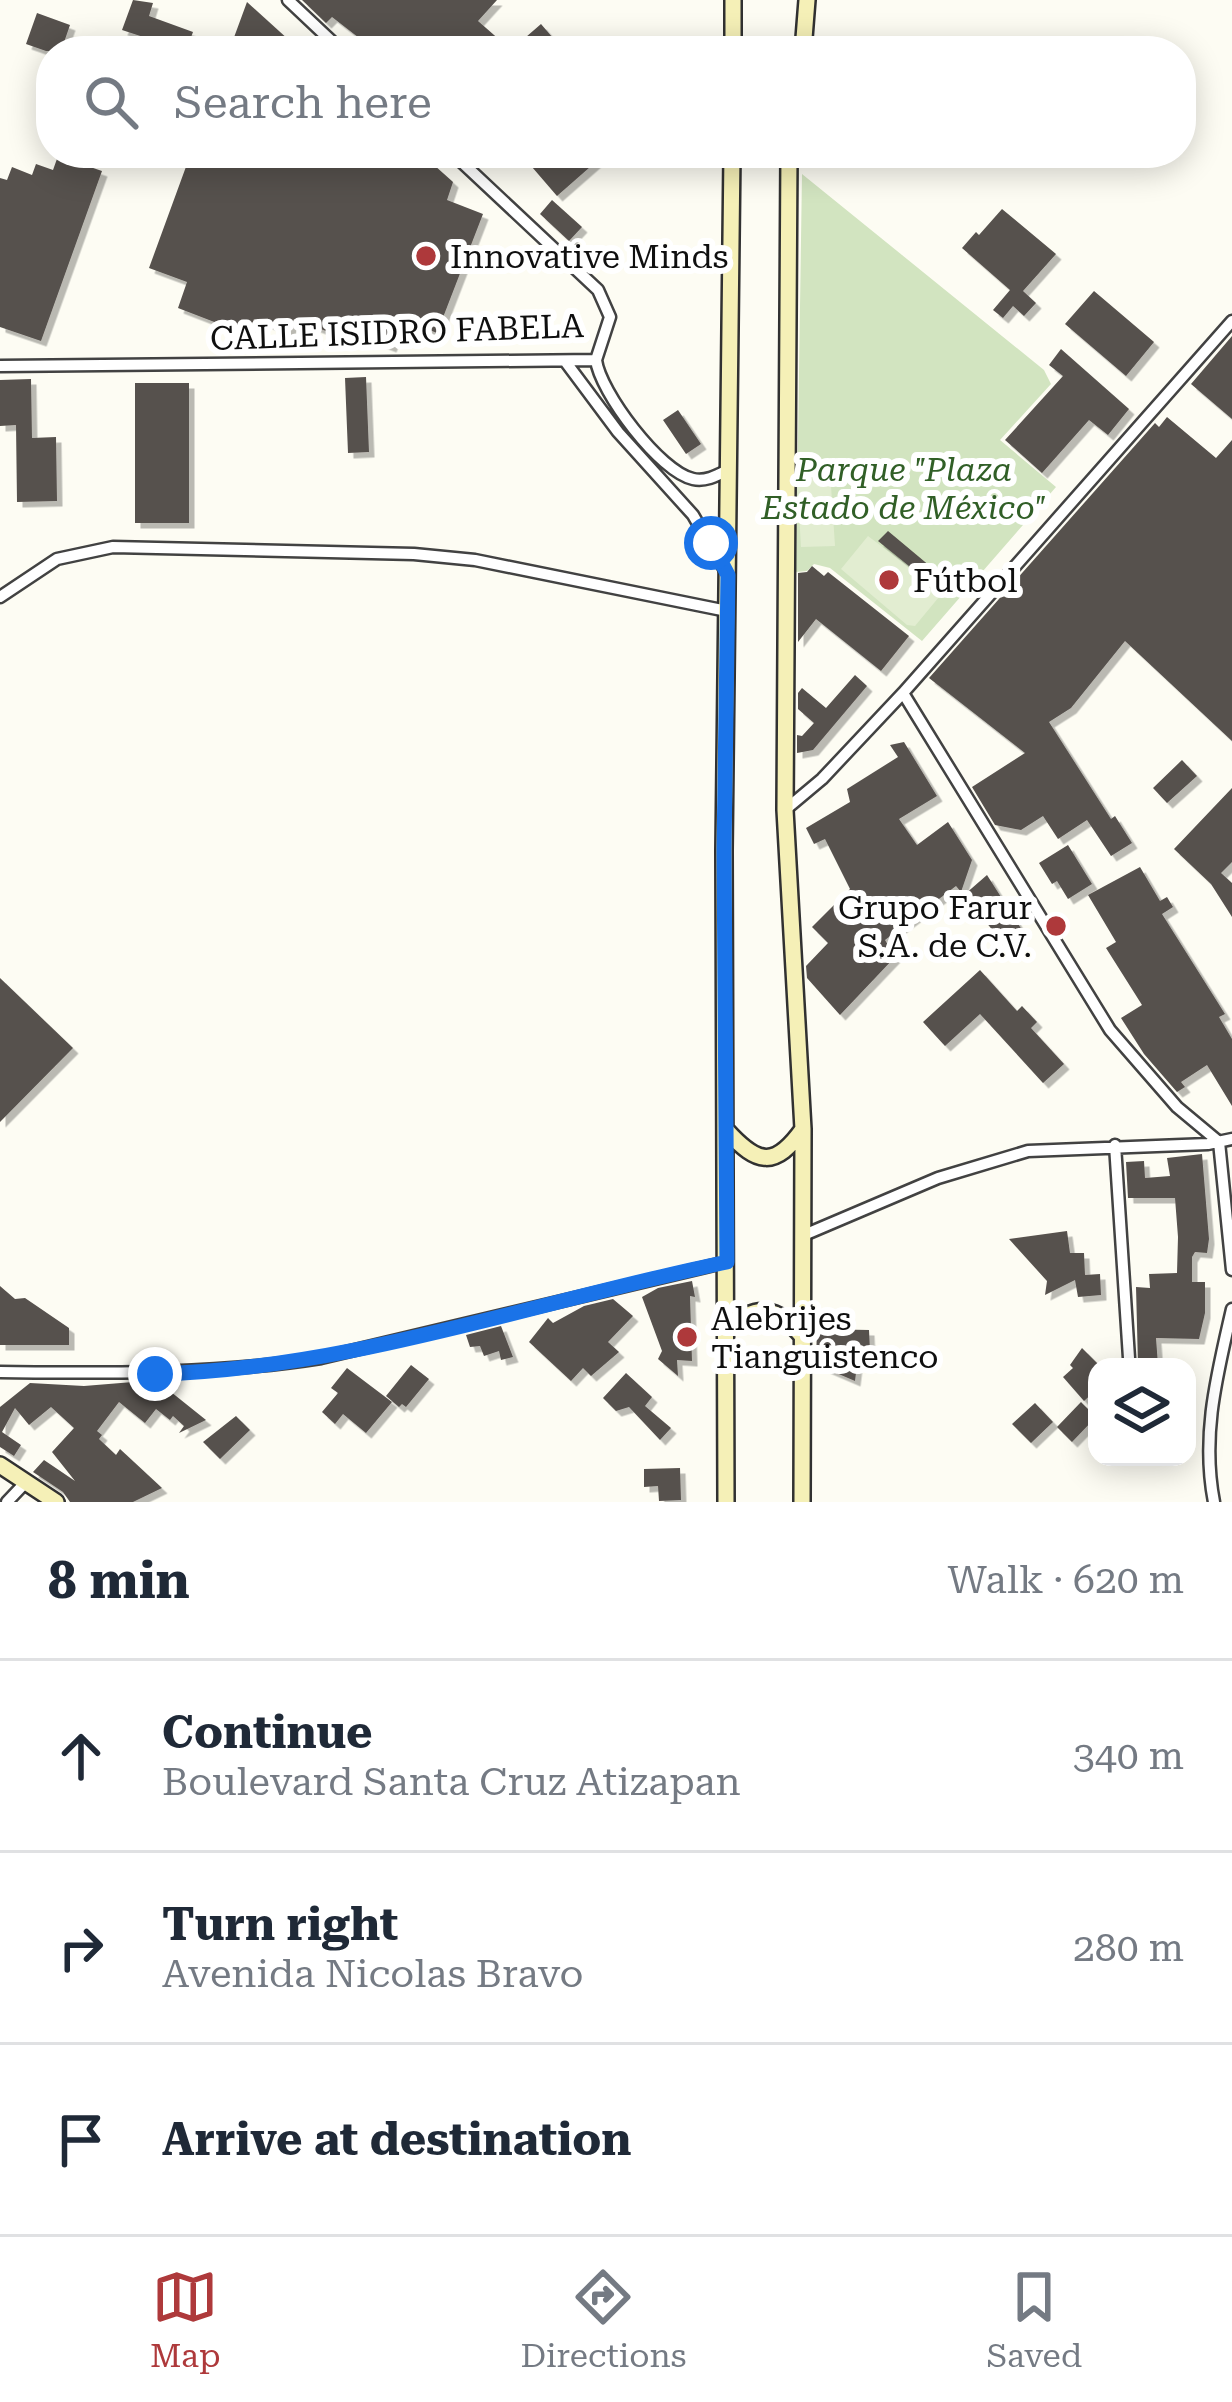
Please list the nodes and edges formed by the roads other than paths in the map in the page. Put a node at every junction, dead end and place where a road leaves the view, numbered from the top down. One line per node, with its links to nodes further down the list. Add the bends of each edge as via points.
1 (288, 0): 4 (street)
2 (733, 0): 5 (main road)
3 (808, 0): 6 (main road)
4 (327, 36)
5 (733, 36)
6 (804, 36)
7 (468, 168): 11 (street, CALLE ISIDRO FABELA, via 598,290 610,317)
8 (732, 168): 14 (main road)
9 (789, 168): 19 (main road)
10 (1232, 321): 18 (street)
11 (596, 360): 12 (street, CALLE ISIDRO FABELA); 14 (street, via 615,404 675,472 699,480)
12 (565, 361): 13 (street, CALLE ISIDRO FABELA); 15 (street, via 693,515)
13 (0, 366)
14 (730, 469): 15 (main road)
15 (728, 575): 17 (main road)
16 (0, 597): 17 (street, via 72,553 136,548 475,560)
17 (727, 610): 21 (main road)
18 (903, 693): 19 (street); 22 (street, via 1110,1030 1177,1107)
19 (785, 810): 20 (main road)
20 (803, 1129): 21 (main road, via 786,1151 765,1158); 24 (main road)
21 (728, 1131): 25 (main road)
22 (1226, 1141): 23 (street); 26 (street)
23 (1114, 1145): 24 (street, via 1003,1157); 30 (street)
24 (804, 1235): 29 (main road)
25 (727, 1262): 28 (main road); 31 (street, via 263,1367)
26 (1232, 1270)
27 (1232, 1309): 38 (street, via 1209,1409)
28 (727, 1330): 29 (main road, via 762,1309); 36 (main road)
29 (803, 1337): 37 (main road)
30 (1129, 1358)
31 (0, 1372)
32 (0, 1465): 33 (main road)
33 (25, 1484): 34 (street); 35 (main road)
34 (8, 1502)
35 (56, 1502)
36 (726, 1502)
37 (802, 1502)
38 (1214, 1502)

